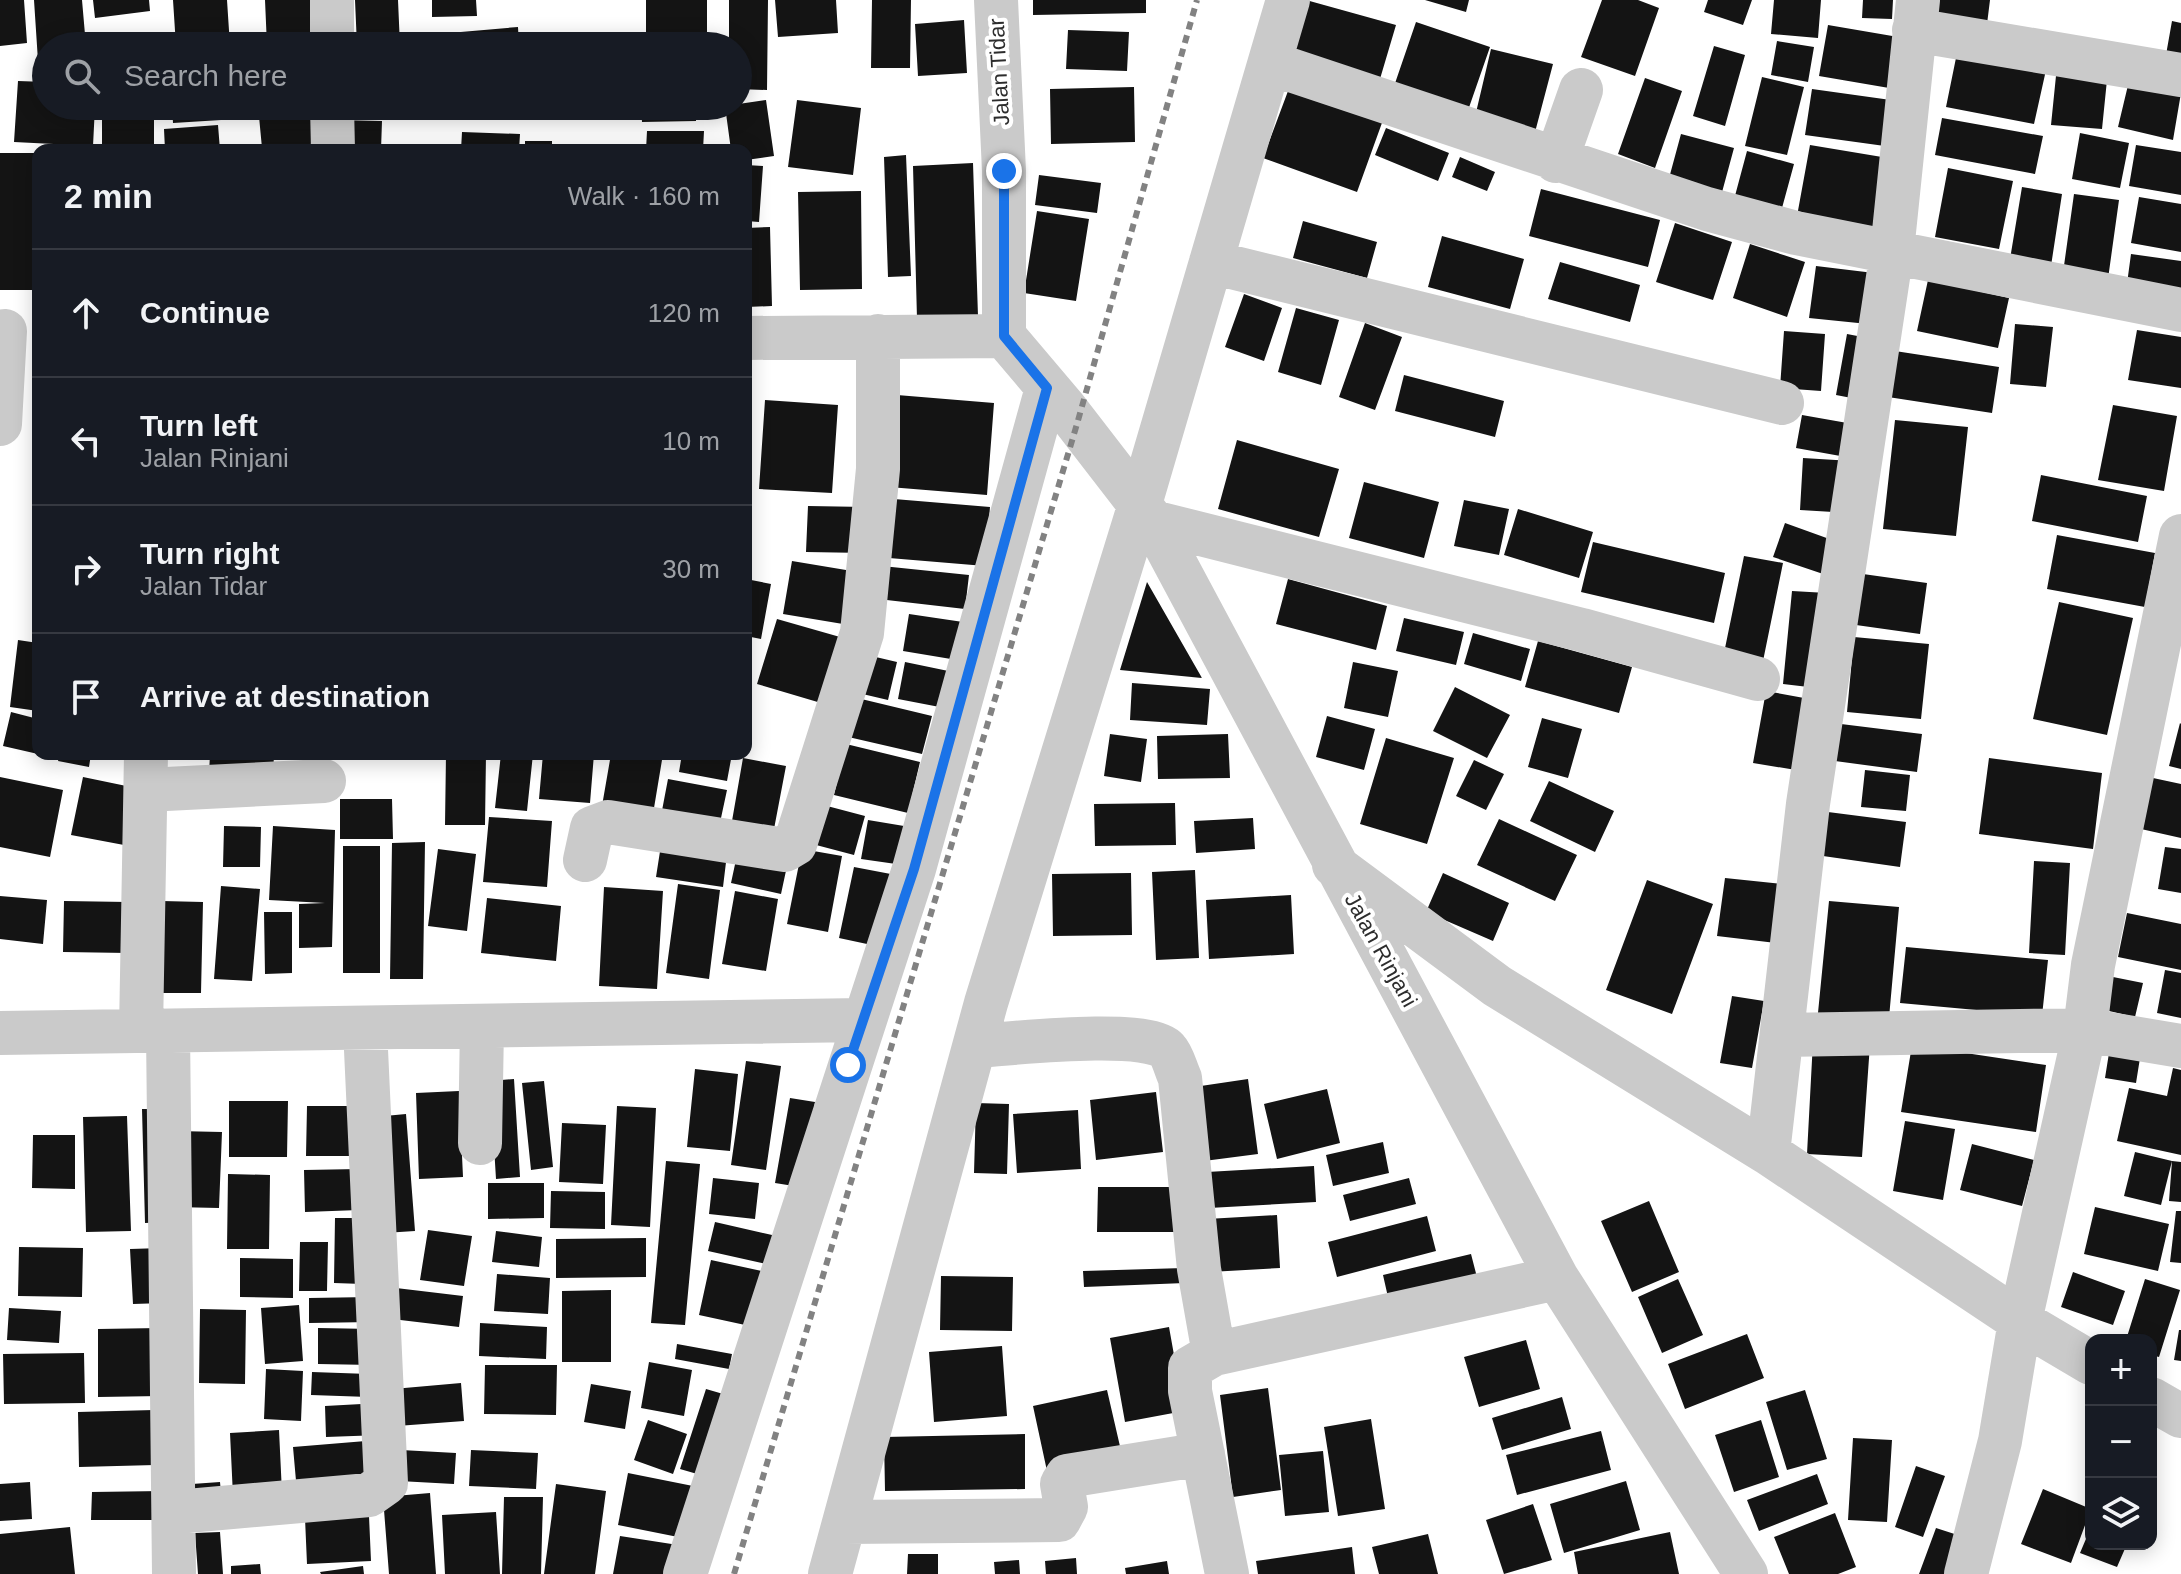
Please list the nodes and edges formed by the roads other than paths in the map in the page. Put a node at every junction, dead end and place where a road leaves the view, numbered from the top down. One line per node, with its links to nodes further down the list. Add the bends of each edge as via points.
1 (332, 0): 5 (street)
2 (996, 0): 17 (street, Jalan Tidar)
3 (1288, 0): 6 (street)
4 (1916, 15): 7 (street); 12 (street)
5 (332, 32)
6 (1270, 63): 11 (street); 13 (street)
7 (2181, 75)
8 (1581, 90): 11 (street)
9 (332, 120): 10 (street)
10 (333, 144)
11 (1556, 161): 12 (street, via 1796,233)
12 (1892, 251): 14 (street); 35 (street, via 1808,804)
13 (1211, 262): 20 (street); 22 (street)
14 (2181, 310)
15 (14, 331): 21 (street)
16 (878, 336): 17 (street); 18 (street); 27 (street, via 878,469 862,633 795,844 785,850 608,822 592,828)
17 (1004, 336): 19 (street, Jalan Rinjani)
18 (752, 338)
19 (1047, 388): 22 (street, Jalan Rinjani); 29 (street, via 914,869)
20 (1782, 403)
21 (0, 424)
22 (1146, 513): 24 (street); 28 (street, Jalan Rinjani); 36 (street)
23 (2181, 536): 32 (street, via 2093,965)
24 (1758, 679)
25 (146, 772): 26 (street); 33 (street)
26 (324, 781)
27 (585, 860)
28 (1334, 865): 39 (street, via 1497,986); 40 (street, Jalan Rinjani)
29 (863, 1020): 30 (street); 50 (street)
30 (482, 1026): 31 (street); 38 (street)
31 (365, 1028): 33 (street); 47 (street, via 386,1483 369,1495)
32 (2085, 1030): 35 (street); 37 (street); 41 (street)
33 (155, 1031): 34 (street); 47 (street)
34 (0, 1033)
35 (1782, 1035): 39 (street)
36 (975, 1046): 42 (street, via 1098,1038 1150,1040 1167,1049 1180,1078 1199,1269); 48 (street)
37 (2181, 1046)
38 (480, 1143)
39 (1768, 1153): 41 (street)
40 (1557, 1278): 42 (street); 53 (street, Jalan Rinjani)
41 (2020, 1321): 43 (street); 54 (street, via 2000,1441)
42 (1214, 1354): 46 (street, via 1190,1368 1188,1379)
43 (2085, 1359)
44 (2157, 1402): 45 (street)
45 (2181, 1416)
46 (1203, 1454): 48 (street, via 1067,1476 1062,1484 1066,1507 1059,1520); 52 (street)
47 (176, 1512): 49 (street)
48 (845, 1522): 51 (street)
49 (174, 1574)
50 (685, 1574)
51 (830, 1574)
52 (1227, 1574)
53 (1746, 1574)
54 (1966, 1574)

